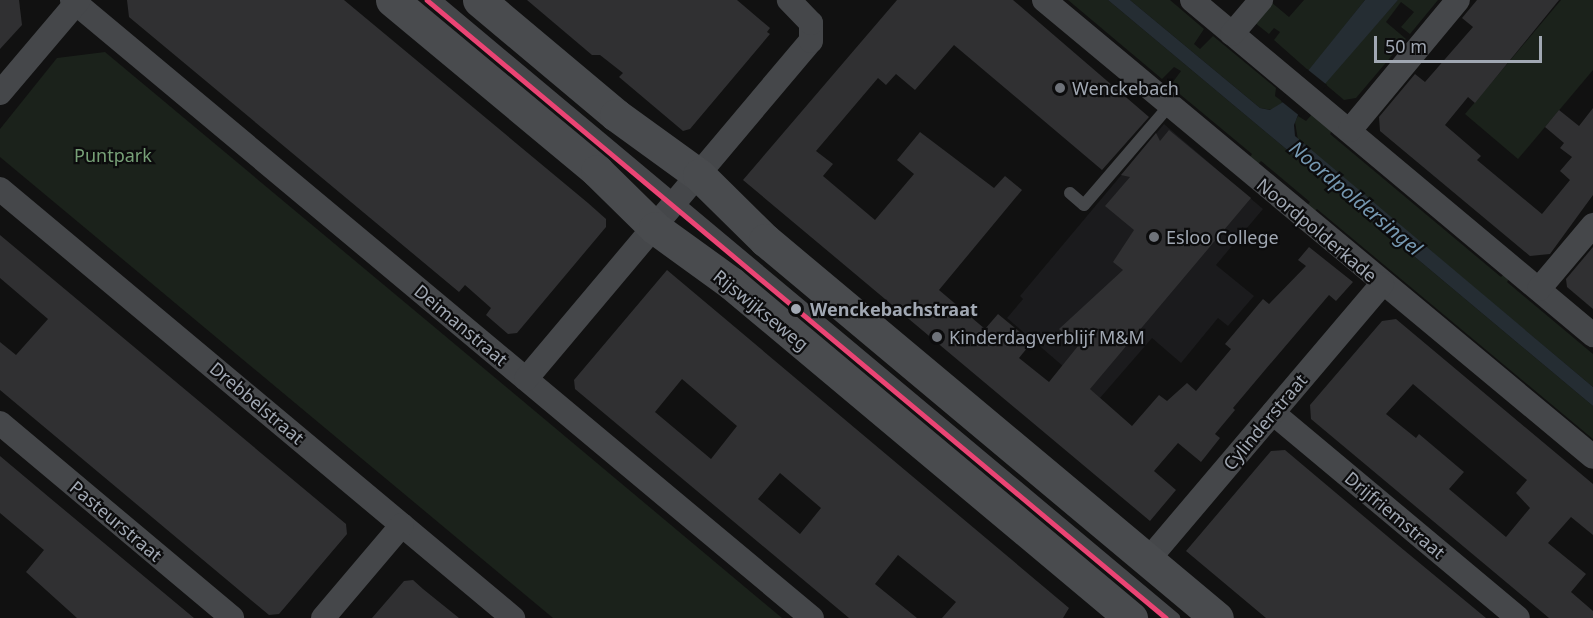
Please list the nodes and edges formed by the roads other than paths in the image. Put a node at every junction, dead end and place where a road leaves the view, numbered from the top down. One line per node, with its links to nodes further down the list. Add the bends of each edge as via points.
1 (392, 0): 19 (main road, Rijswijkseweg, via 597,171)
2 (436, 0): 17 (lane, Rijswijkseweg)
3 (479, 0): 14 (main road, via 616,115)
4 (789, 0): 14 (street, via 812,23 813,38)
5 (1044, 0): 12 (street, Noordpolderkade)
6 (1192, 0): 10 (street)
7 (1261, 0): 10 (street)
8 (1458, 0): 13 (street)
9 (76, 1): 11 (street); 23 (street, Deimanstraat)
10 (1232, 34): 13 (street)
11 (0, 93)
12 (1169, 106): 16 (lane, via 1084,205); 20 (street, Noordpolderkade)
13 (1350, 130): 21 (street)
14 (699, 175): 17 (street); 28 (main road, via 765,240)
15 (0, 189): 27 (street, Drebbelstraat)
16 (1070, 193)
17 (677, 201): 19 (street); 34 (lane, Rijswijkseweg)
18 (1593, 225): 21 (street)
19 (655, 228): 23 (street); 29 (main road, Rijswijkseweg, via 731,283)
20 (1382, 284): 24 (street, Cylinderstraat); 26 (street, Noordpolderkade)
21 (1539, 289): 22 (street)
22 (1593, 335)
23 (526, 379): 33 (street, Deimanstraat)
24 (1273, 413): 28 (street, Cylinderstraat); 36 (street, Drijfriemstraat)
25 (0, 423): 30 (street, Pasteurstraat)
26 (1593, 457)
27 (402, 525): 31 (street); 32 (street, Drebbelstraat)
28 (1148, 560): 35 (main road)
29 (1116, 613)
30 (232, 618)
31 (323, 618)
32 (513, 618)
33 (812, 618)
34 (1174, 618)
35 (1217, 618)
36 (1518, 618)

